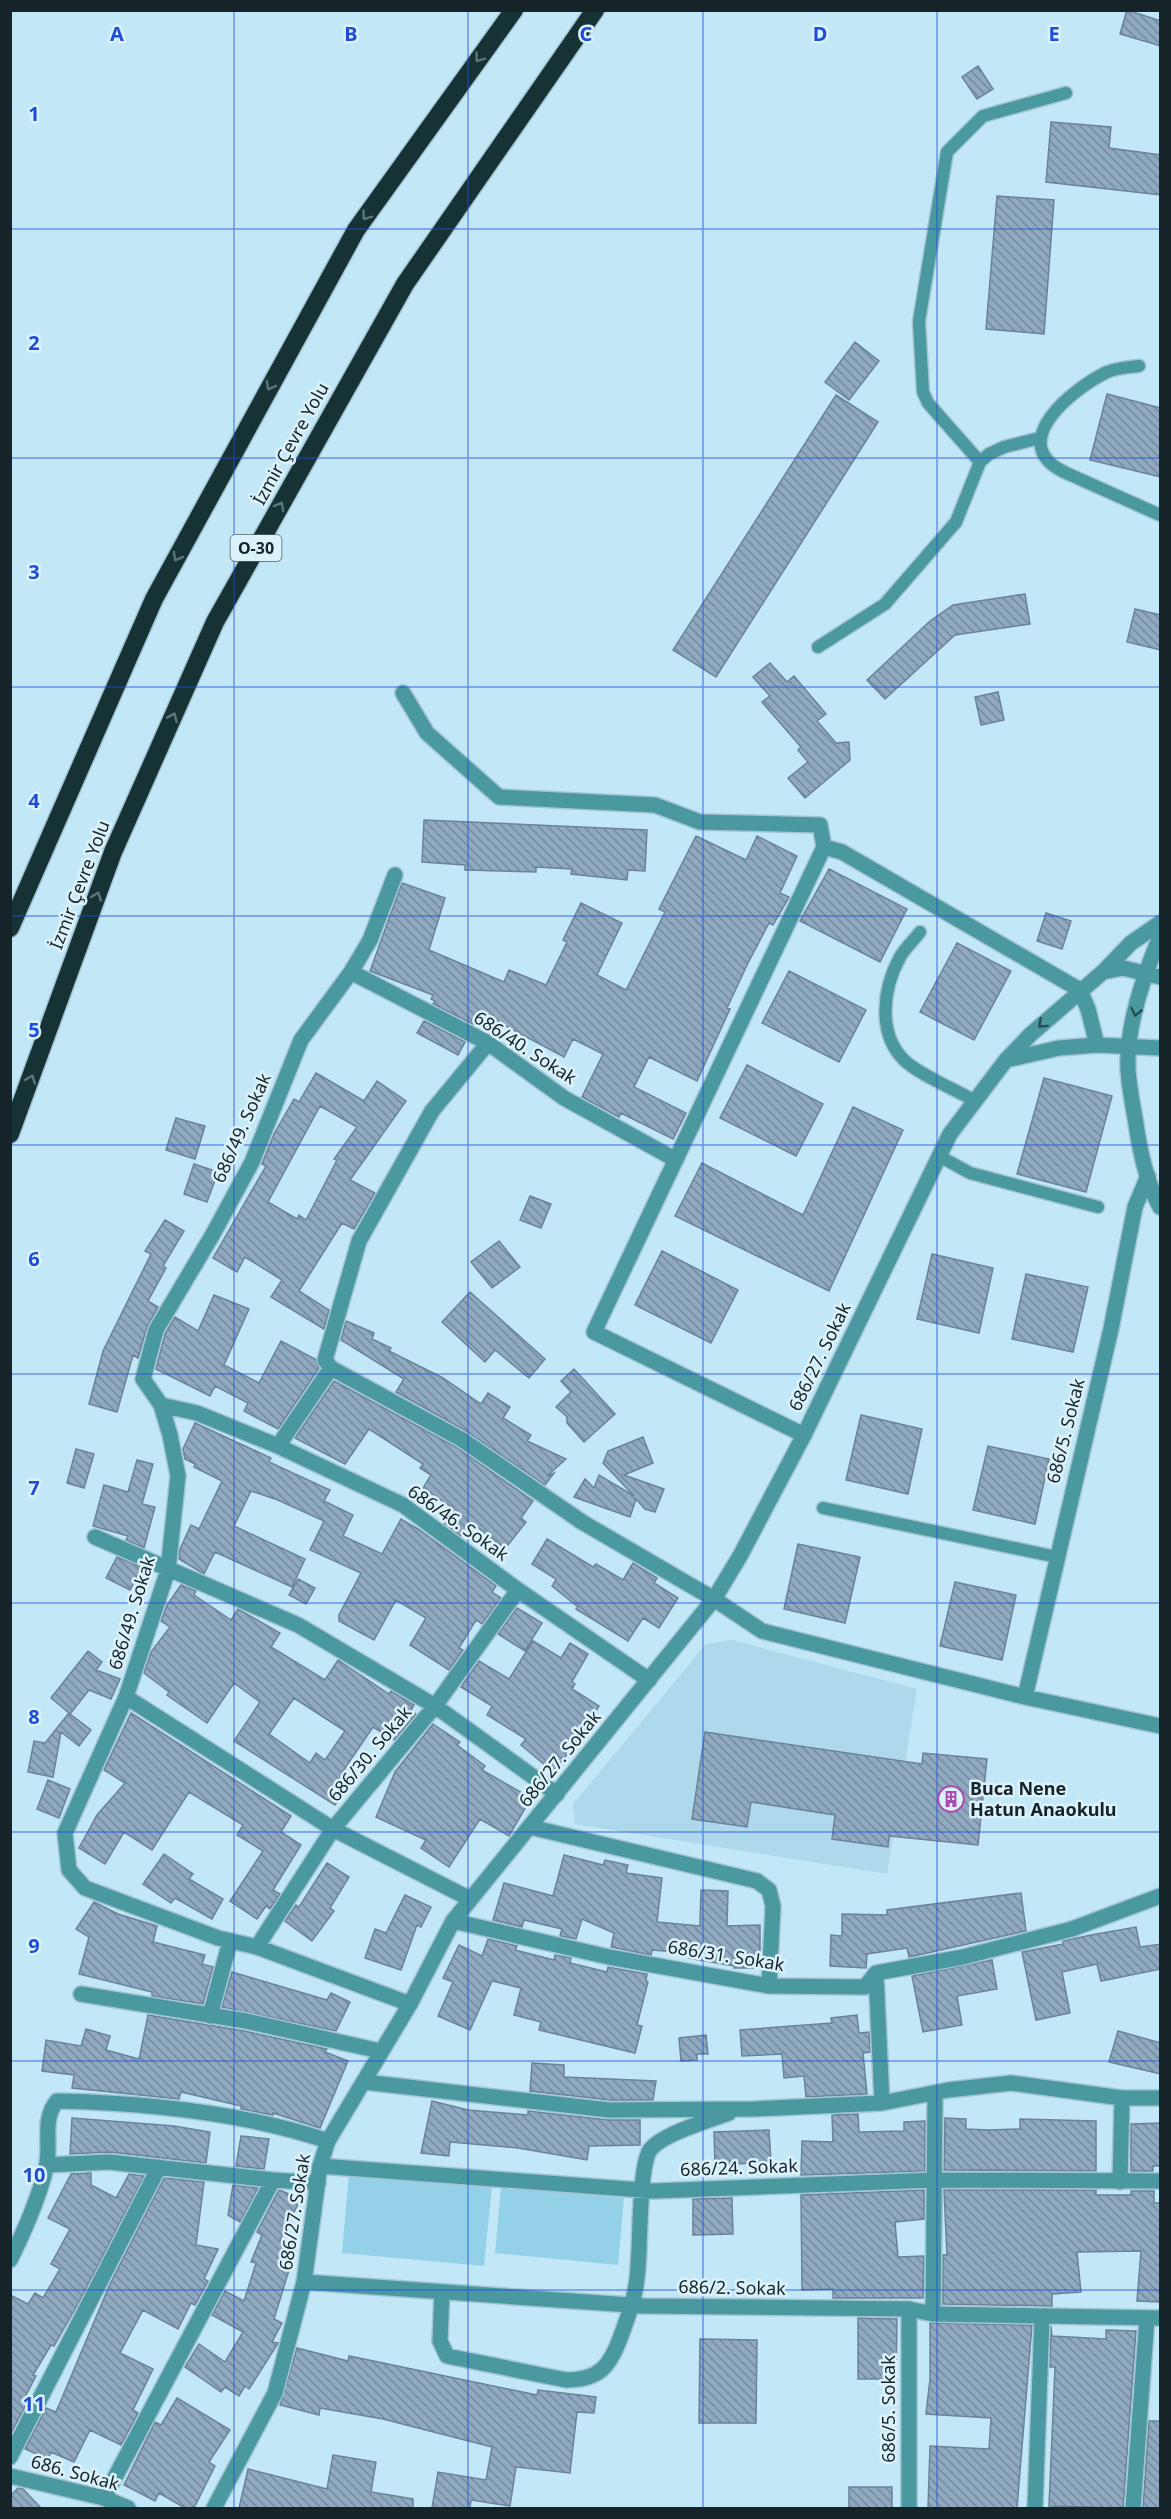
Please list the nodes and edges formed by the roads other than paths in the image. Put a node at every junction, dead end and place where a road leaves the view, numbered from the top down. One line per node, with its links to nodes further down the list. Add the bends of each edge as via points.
1 (514, 10): 13 (highway, one-way to 13, via 356,230 154,599)
2 (595, 10): 27 (highway, İzmir Çevre Yolu / O-30, one-way to 2, via 114,852 215,622 405,284)
3 (1066, 93): 6 (lane, via 983,116 947,152 918,321 923,392 928,403)
4 (1139, 366): 5 (lane, via 1107,372 1078,389 1043,428)
5 (1040, 438): 6 (lane, via 1004,447); 7 (lane, via 1042,456 1052,466)
6 (980, 462): 8 (lane, via 956,522 885,604)
7 (1161, 515)
8 (818, 647)
9 (403, 693): 10 (street, via 428,733 499,797 655,805 700,822 820,825)
10 (824, 847): 20 (street, via 842,852); 29 (street)
11 (395, 875): 16 (street, 686/49. Sokak, via 370,940)
12 (1161, 923): 17 (street, 686/27. Sokak, via 1131,943)
13 (10, 928)
14 (921, 932): 26 (lane, via 901,957 890,984 885,1007 890,1044 905,1062)
15 (1161, 937): 18 (street)
16 (351, 972): 21 (street, 686/40. Sokak); 34 (street, 686/49. Sokak, via 301,1040 252,1162 156,1330 142,1379)
17 (1103, 972): 18 (street, via 1123,968); 20 (street, 686/27. Sokak)
18 (1145, 973): 19 (street); 23 (street, one-way to 23)
19 (1161, 977)
20 (1080, 990): 22 (street); 25 (street, 686/27. Sokak, one-way to 25)
21 (488, 1043): 29 (street, 686/40. Sokak, via 564,1098); 33 (street, via 432,1111 358,1241 325,1360)
22 (1097, 1046): 23 (street); 25 (street, via 1059,1048)
23 (1129, 1046): 24 (street); 30 (street, via 1128,1069)
24 (1161, 1048)
25 (1006, 1060): 26 (street, 686/27. Sokak)
26 (975, 1101): 28 (street, 686/27. Sokak)
27 (10, 1134)
28 (939, 1156): 31 (lane, via 970,1173); 35 (street, 686/27. Sokak)
29 (676, 1160): 35 (street, via 594,1332)
30 (1148, 1176): 32 (street); 39 (street, 686/5. Sokak, via 1135,1207 1111,1329)
31 (1098, 1207)
32 (1161, 1207)
33 (331, 1368): 36 (street); 42 (street, via 461,1439 582,1522)
34 (160, 1405): 36 (street, 686/46. Sokak, via 197,1413); 40 (street, 686/49. Sokak, via 178,1476)
35 (804, 1435): 42 (street, 686/27. Sokak)
36 (278, 1446): 41 (street, 686/46. Sokak, via 403,1505)
37 (823, 1508): 39 (lane)
38 (95, 1537): 40 (street)
39 (1057, 1557): 45 (street, 686/5. Sokak)
40 (168, 1570): 44 (street, 686/49. Sokak); 46 (street, via 298,1625)
41 (518, 1590): 43 (street, 686/46. Sokak); 46 (street, 686/30. Sokak)
42 (714, 1599): 43 (street, 686/27. Sokak); 45 (street, via 762,1631)
43 (649, 1680): 48 (street, 686/27. Sokak)
44 (126, 1697): 50 (street); 54 (street, 686/49. Sokak, via 65,1833 69,1870 85,1888)
45 (1025, 1697): 47 (street)
46 (435, 1706): 48 (street); 50 (street, 686/30. Sokak)
47 (1161, 1726)
48 (557, 1794): 49 (street, 686/27. Sokak)
49 (530, 1827): 52 (street, 686/27. Sokak); 57 (street, via 758,1881 769,1890 773,1906)
50 (333, 1829): 52 (street); 55 (street, 686/30. Sokak)
51 (1161, 1896): 56 (street, 686/31. Sokak, via 1072,1929 963,1957)
52 (470, 1899): 53 (street, 686/27. Sokak)
53 (453, 1921): 57 (street, 686/31. Sokak, via 609,1957); 59 (street, 686/27. Sokak)
54 (230, 1941): 55 (street, 686/49. Sokak); 60 (street)
55 (257, 1947): 59 (street, 686/49. Sokak)
56 (876, 1973): 57 (street, 686/31. Sokak, via 865,1987); 66 (street)
57 (769, 1986)
58 (81, 1994): 60 (street)
59 (410, 2004): 61 (street, 686/27. Sokak)
60 (210, 2016): 61 (street)
61 (380, 2051): 62 (street, 686/27. Sokak)
62 (364, 2082): 67 (street, via 609,2110); 68 (street, 686/27. Sokak)
63 (935, 2093): 64 (street, via 1011,2083); 66 (street); 72 (street)
64 (1122, 2098): 65 (street); 75 (street)
65 (1161, 2098)
66 (882, 2103): 67 (street)
67 (740, 2109): 77 (street, via 663,2140 650,2151)
68 (328, 2141): 69 (street, via 284,2126 233,2116 57,2101 49,2111); 70 (street, 686/27. Sokak)
69 (47, 2165): 71 (street, via 109,2162); 78 (street, via 30,2219)
70 (320, 2166): 76 (street, 686/27. Sokak); 77 (street, 686/24. Sokak)
71 (159, 2167): 73 (street); 86 (street)
72 (934, 2180): 75 (street, 686/24. Sokak); 77 (street, 686/24. Sokak); 83 (street)
73 (273, 2181): 76 (street); 88 (street)
74 (1161, 2181): 75 (street, 686/24. Sokak)
75 (1120, 2182)
76 (318, 2183): 79 (street, 686/27. Sokak)
77 (642, 2191): 81 (street, via 638,2278)
78 (10, 2260)
79 (304, 2282): 80 (street, 686/2. Sokak); 90 (street, 686/27. Sokak, via 275,2392)
80 (442, 2292): 81 (street, 686/2. Sokak); 81 (street, via 440,2341 447,2356 566,2380 585,2380 612,2360)
81 (632, 2306): 82 (street, 686/2. Sokak)
82 (909, 2309): 83 (street, 686/2. Sokak); 91 (street, 686/5. Sokak)
83 (933, 2314): 84 (street, 686/2. Sokak)
84 (1042, 2318): 85 (street, 686/2. Sokak); 92 (street)
85 (1154, 2318): 93 (street)
86 (10, 2457)
87 (10, 2476): 88 (street, 686. Sokak)
88 (104, 2498): 89 (street, 686. Sokak)
89 (128, 2508)
90 (214, 2508)
91 (909, 2508)
92 (1035, 2508)
93 (1133, 2508)

